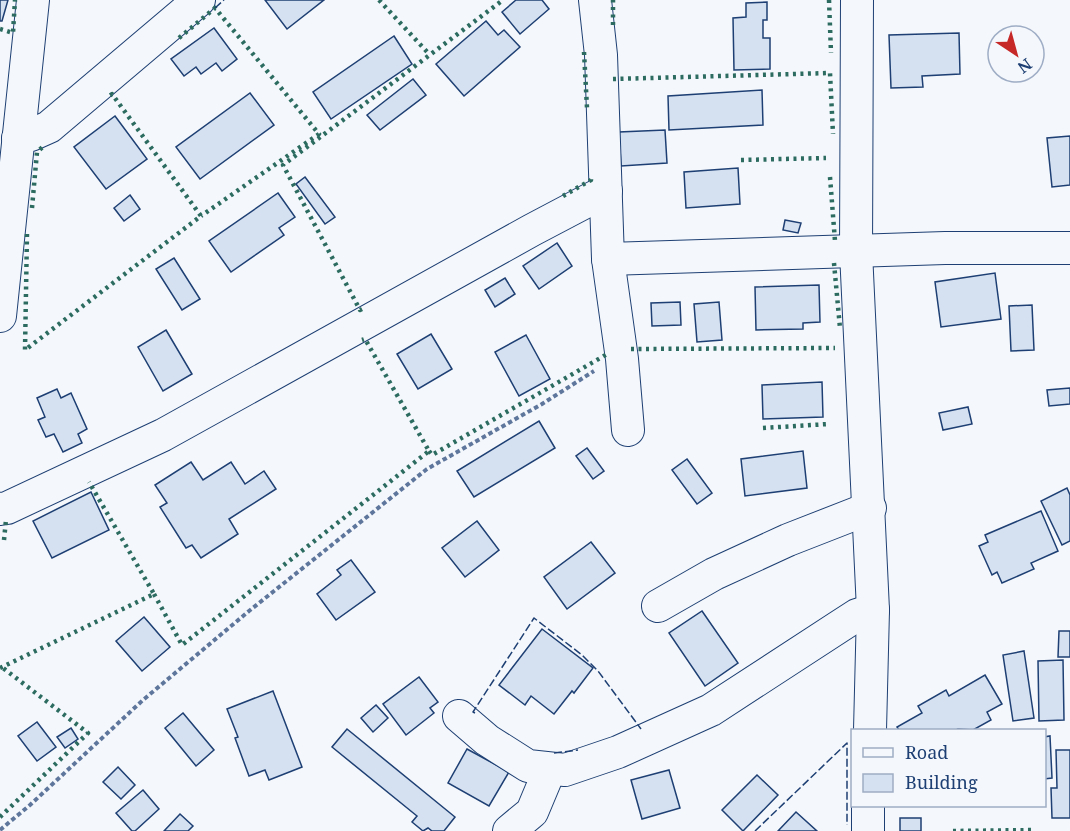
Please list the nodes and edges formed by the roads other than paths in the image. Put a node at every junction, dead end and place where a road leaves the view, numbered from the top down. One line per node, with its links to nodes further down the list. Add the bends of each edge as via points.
1 (33, 0): 5 (street)
2 (199, 0): 6 (street, via 49,127)
3 (595, 0): 7 (street)
4 (857, 0): 9 (street)
5 (13, 56): 6 (street)
6 (18, 138): 11 (street)
7 (606, 191): 10 (street); 14 (street, via 163,435)
8 (1070, 248): 9 (street)
9 (856, 252): 10 (street); 13 (street)
10 (608, 259): 12 (street)
11 (0, 316)
12 (628, 430)
13 (870, 508): 15 (street, via 725,569); 16 (street)
14 (0, 509)
15 (658, 606)
16 (873, 610): 18 (street); 19 (street, via 857,615 711,710 618,752 565,770)
17 (459, 716): 19 (street, via 487,740 528,766)
18 (870, 729)
19 (550, 769): 21 (street, via 532,812)
20 (868, 807): 22 (street)
21 (509, 831)
22 (868, 831)

